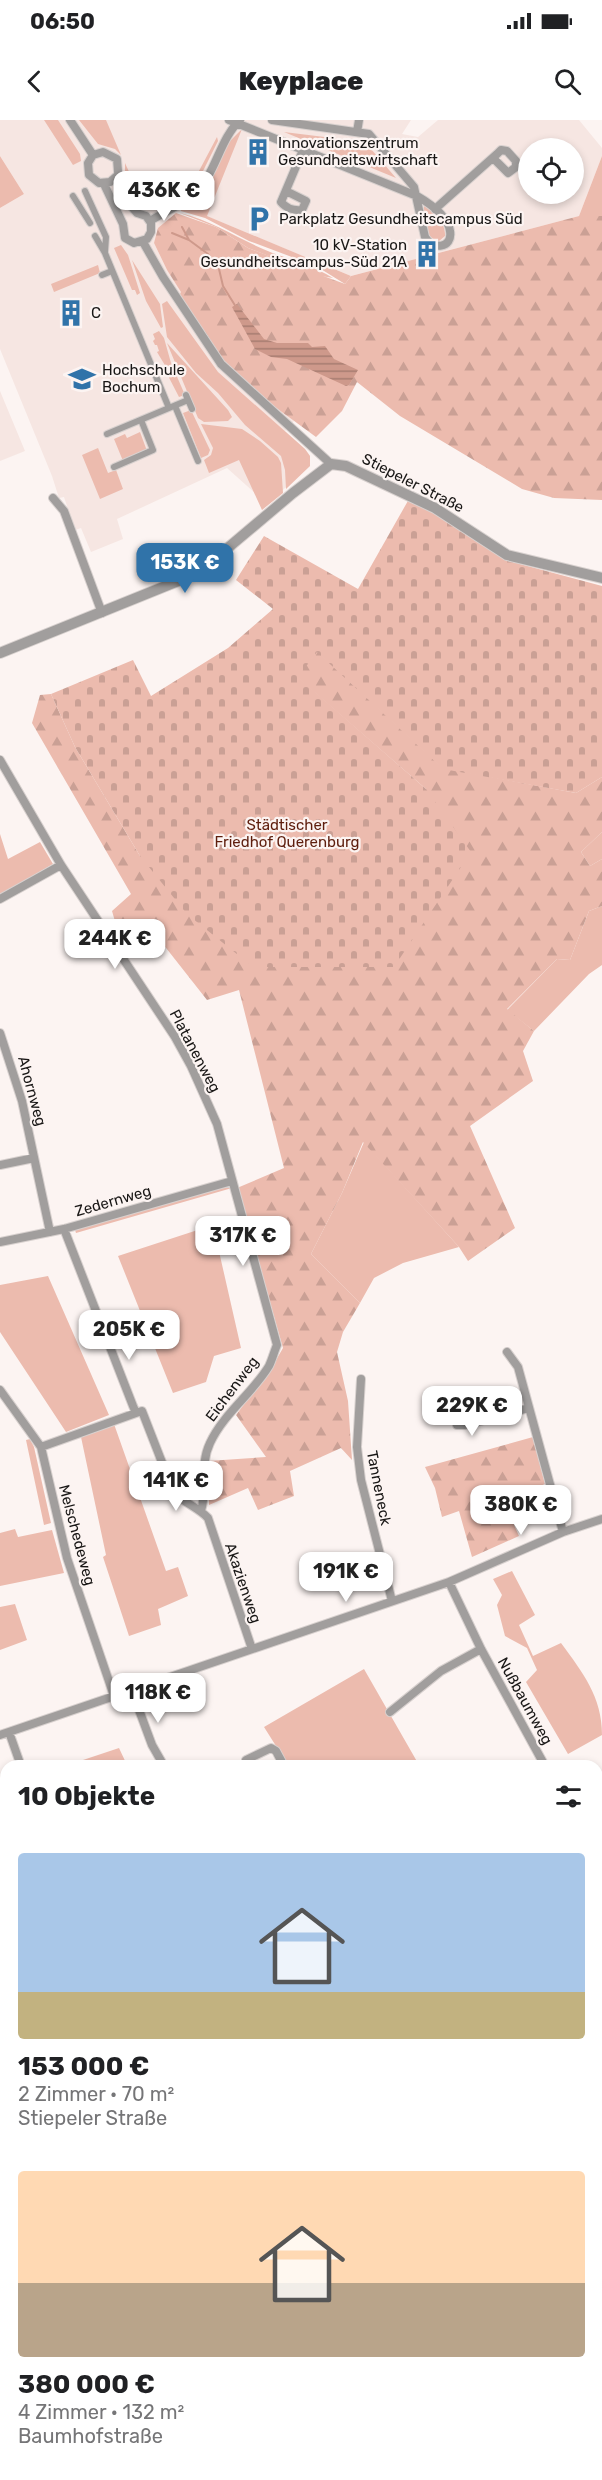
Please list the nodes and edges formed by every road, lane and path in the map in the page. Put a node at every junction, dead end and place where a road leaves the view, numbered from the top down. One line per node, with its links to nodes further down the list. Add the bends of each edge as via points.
1 (70, 120): 7 (street)
2 (272, 120): 5 (street)
3 (359, 120): 5 (street)
4 (236, 121): 6 (street); 18 (street, via 203,184)
5 (357, 132): 14 (street, via 372,136 408,178)
6 (303, 150): 12 (street); 14 (street)
7 (93, 155): 9 (street, via 113,155 119,164); 10 (street, via 88,173 94,181)
8 (492, 158): 15 (street)
9 (118, 174): 10 (street); 16 (street, via 130,207)
10 (104, 184): 19 (street)
11 (85, 191): 17 (street)
12 (286, 191)
13 (73, 196): 17 (street, via 89,222)
14 (417, 196): 15 (street); 15 (street, via 424,237 430,245 441,246 448,241 450,230)
15 (435, 209)
16 (137, 213): 18 (street); 19 (street, via 128,216)
17 (99, 217): 22 (street, via 106,237)
18 (150, 221): 21 (street, via 151,232)
19 (123, 224): 21 (street, via 129,241)
20 (95, 236): 22 (street)
21 (143, 242): 32 (street, via 220,364)
22 (105, 253): 23 (street)
23 (112, 271): 24 (street); 26 (street)
24 (102, 275)
25 (168, 381): 26 (street)
26 (160, 384): 27 (street)
27 (175, 404): 28 (street, via 187,397); 29 (street); 31 (street)
28 (192, 410)
29 (141, 420): 30 (street); 33 (street, via 153,450)
30 (107, 434)
31 (198, 461)
32 (332, 464): 35 (street, Stiepeler Straße, via 346,466 435,508 507,555); 36 (street, via 203,568)
33 (114, 467)
34 (53, 498): 36 (street, via 64,511)
35 (602, 578)
36 (102, 613): 37 (street)
37 (0, 653)
38 (0, 760): 39 (street, Platanenweg)
39 (61, 865): 40 (street); 45 (street, Platanenweg, via 176,1037 217,1124)
40 (0, 899)
41 (0, 1033): 42 (street, Ahornweg)
42 (4, 1058): 43 (street, Ahornweg, via 22,1101)
43 (34, 1158): 44 (street); 47 (street, Ahornweg)
44 (0, 1165)
45 (232, 1181): 46 (street, Zedernweg); 56 (street, Eichenweg, via 277,1345 269,1365 211,1440 203,1465)
46 (64, 1229): 47 (street, Zedernweg); 54 (street, Akazienweg)
47 (50, 1232): 48 (street, Zedernweg)
48 (0, 1242)
49 (507, 1352): 53 (street, via 519,1367)
50 (361, 1379): 60 (street, Tanneneck, via 357,1448 361,1480)
51 (0, 1390): 55 (street, Melschedeweg)
52 (450, 1396): 53 (street, via 457,1425)
53 (529, 1408): 58 (street)
54 (136, 1413): 55 (street); 56 (street, Akazienweg, via 142,1412 178,1498)
55 (42, 1448): 64 (street, Melschedeweg, via 66,1552)
56 (201, 1511): 61 (street, Akazienweg, via 208,1518)
57 (602, 1520): 58 (street)
58 (563, 1532): 59 (street)
59 (449, 1581): 60 (street); 62 (street, Nußbaumweg)
60 (392, 1600): 61 (street)
61 (252, 1649): 63 (street)
62 (481, 1649): 65 (street, Nußbaumweg, via 441,1671); 72 (street, Nußbaumweg)
63 (132, 1691): 64 (street); 69 (street)
64 (114, 1696): 66 (street)
65 (390, 1712)
66 (9, 1732): 67 (street); 68 (street)
67 (0, 1735)
68 (19, 1760)
69 (161, 1760)
70 (246, 1760): 71 (street, via 271,1748)
71 (281, 1760)
72 (542, 1760)

